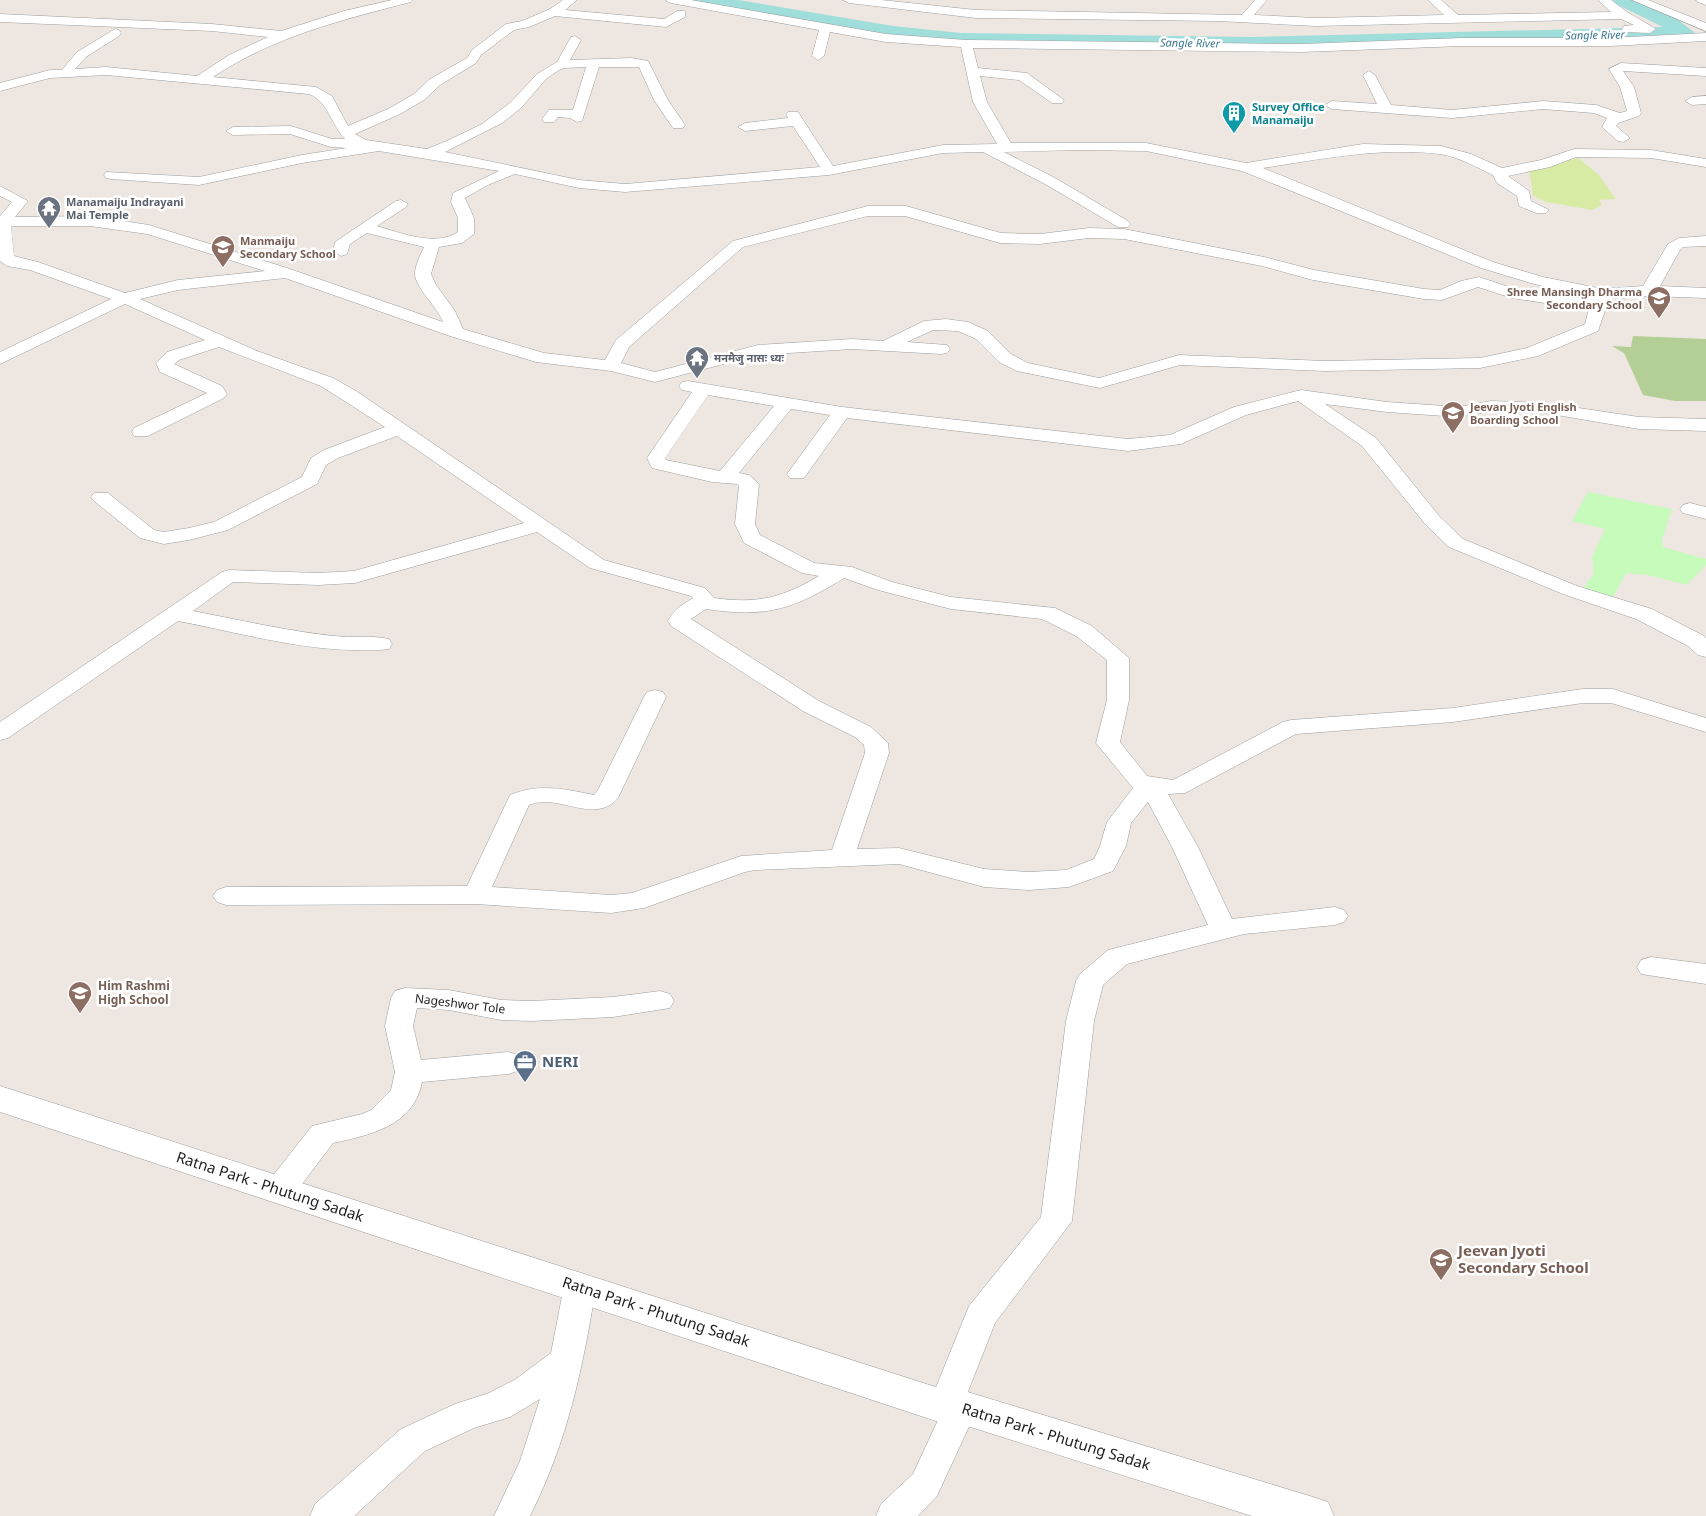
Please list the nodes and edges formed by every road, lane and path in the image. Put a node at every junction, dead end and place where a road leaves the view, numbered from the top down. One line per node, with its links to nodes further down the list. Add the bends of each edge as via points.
1 (407, 0): 30 (street)
2 (570, 0): 15 (street)
3 (671, 0): 24 (street)
4 (733, 0): 20 (street)
5 (849, 0): 11 (street)
6 (1104, 0): 17 (street)
7 (1261, 0): 21 (street)
8 (1434, 0): 23 (street)
9 (1638, 0): 26 (street)
10 (1702, 0): 13 (street)
11 (866, 1): 17 (street, via 976,14)
12 (1605, 1): 14 (street); 18 (street)
13 (1706, 1)
14 (1588, 2)
15 (554, 12): 16 (street, via 666,23); 52 (street, via 510,27 476,53 472,60 435,82 419,97)
16 (681, 14)
17 (1101, 16): 21 (street)
18 (1623, 16): 23 (street); 25 (street)
19 (0, 18): 22 (street)
20 (848, 18)
21 (1245, 19): 23 (street, via 1316,22)
22 (26, 20): 27 (street); 30 (street, via 126,22)
23 (1456, 20)
24 (825, 28): 32 (street, via 886,38); 33 (street)
25 (1656, 28): 26 (street); 28 (street, via 1214,38)
26 (1705, 30): 32 (street, via 1610,42 1453,42 1301,48)
27 (6, 31)
28 (1003, 32)
29 (115, 33): 39 (street, via 77,59)
30 (282, 35): 41 (street, via 233,58)
31 (574, 40): 34 (street)
32 (966, 44): 37 (street)
33 (818, 56)
34 (562, 64): 35 (street); 60 (street, via 542,75 517,104 494,123)
35 (593, 64): 48 (street, via 578,116 554,113); 49 (street, via 644,64)
36 (1705, 66): 38 (street)
37 (972, 71): 44 (street, via 1015,74); 59 (street, via 980,102)
38 (1678, 71): 43 (street); 47 (street, via 1615,69 1627,87 1634,113)
39 (67, 72): 41 (street, via 106,71); 42 (street, via 33,77)
40 (1369, 76): 46 (street)
41 (202, 79): 52 (street, via 320,92 327,97)
42 (0, 87)
43 (1706, 90)
44 (1057, 100)
45 (1332, 105): 46 (street)
46 (1386, 109): 47 (street, via 1452,114 1544,105 1596,109)
47 (1620, 118): 54 (street, via 1612,120 1609,127)
48 (549, 119)
49 (678, 126)
50 (745, 127): 64 (street, via 795,118)
51 (233, 132): 55 (street, via 291,130 331,143)
52 (345, 133): 55 (street)
53 (1175, 138): 56 (street, via 1162,146)
54 (1623, 138)
55 (362, 144): 57 (street)
56 (1146, 147): 59 (street); 62 (street)
57 (378, 148): 60 (street); 66 (street, via 302,159 199,180)
58 (984, 148): 59 (street); 64 (street, via 943,149); 71 (street, via 1050,181)
59 (1007, 149)
60 (431, 153): 63 (street)
61 (1706, 163): 65 (street, via 1651,154 1574,153 1545,164)
62 (1246, 167): 65 (street, via 1363,148 1397,148 1456,153); 79 (street, via 1487,265 1540,281)
63 (513, 170): 64 (street, via 579,184 624,188); 74 (street, via 458,196 466,218 466,234 460,240)
64 (830, 171)
65 (1500, 174): 69 (street, via 1502,180 1524,194 1524,203)
66 (111, 175)
67 (0, 190): 70 (street, via 21,201)
68 (401, 204): 72 (street)
69 (1541, 210)
70 (1, 222): 76 (street, via 90,221 149,230); 80 (street, via 6,258 13,263 32,265)
71 (1123, 224)
72 (365, 228): 74 (street); 75 (street, via 343,242)
73 (1706, 241): 77 (street, via 1674,246)
74 (432, 245): 81 (street, via 423,274 447,311)
75 (341, 251)
76 (286, 273): 80 (street, via 210,284 178,285); 81 (street)
77 (1649, 291): 78 (street); 79 (street)
78 (1706, 293)
79 (1603, 294): 83 (street, via 1596,307 1592,327 1532,352 1464,364 1325,366 1179,360 1100,383 1023,367 1005,358 982,335 962,326 930,326); 86 (street, via 1564,300 1512,293 1479,282 1442,295 1424,294 1313,275 1124,234 1000,238 906,211 868,211 738,244 622,344)
80 (125, 298): 82 (street); 85 (street)
81 (456, 332): 86 (street, via 542,358)
82 (221, 341): 93 (street, via 326,382); 94 (street, via 174,356 165,363 166,368 216,390 218,394)
83 (885, 346): 84 (street); 87 (street, via 852,344 758,350)
84 (941, 349)
85 (0, 359)
86 (611, 366): 87 (street)
87 (655, 377): 88 (street)
88 (703, 389): 90 (street); 96 (street, via 656,461 667,467)
89 (1301, 395): 91 (street, via 1240,410 1174,440 1128,445); 92 (street, via 1387,407 1459,412 1491,406 1545,408 1591,418); 103 (street, via 1370,442 1433,521 1456,543 1570,590 1644,614 1696,640)
90 (787, 402): 91 (street); 96 (street)
91 (842, 412): 95 (street)
92 (1706, 425)
93 (398, 428): 97 (street, via 331,454 318,462 310,480 220,526 189,534 164,538 147,534); 98 (street)
94 (141, 432)
95 (796, 474)
96 (725, 477): 99 (street, via 742,479 749,484 745,524 751,539 809,569)
97 (101, 497)
98 (541, 525): 100 (street, via 597,564 698,592 704,597); 101 (street, via 355,577 229,576)
99 (840, 572): 100 (street, via 781,604 733,608); 107 (street, via 951,603 1047,613 1084,631 1118,658 1118,700 1108,743 1139,782)
100 (702, 602): 108 (street, via 682,614 679,621 811,706 863,732 876,743 877,753)
101 (174, 613): 102 (street, via 336,643); 106 (street)
102 (381, 644)
103 (1706, 650)
104 (655, 697): 109 (street, via 609,793 602,801 594,803 542,795 528,795 519,800)
105 (1706, 726): 107 (street, via 1613,696 1583,696 1453,715 1291,728 1176,788)
106 (0, 733)
107 (1150, 784): 108 (street, via 1119,822 1114,846 1104,865 1069,878 1029,881 984,878 899,856); 112 (street)
108 (842, 858): 109 (street, via 741,864 636,902 611,904)
109 (476, 895): 110 (street)
110 (226, 896)
111 (1335, 916): 112 (street)
112 (1224, 930): 122 (street, via 1118,956 1090,981 1080,1021 1056,1221 981,1316)
113 (1651, 967): 114 (street)
114 (1706, 974)
115 (660, 1001): 117 (street, Nageshwor Tole, via 531,1011 501,1010 449,1000 405,998 399,1026)
116 (508, 1063): 117 (street)
117 (409, 1072): 119 (street, Nageshwor Tole, via 404,1095 381,1118 323,1134)
118 (0, 1099): 119 (street, Ratna Park - Phutung Sadak)
119 (279, 1191): 120 (street, Ratna Park - Phutung Sadak)
120 (580, 1286): 121 (street); 122 (street, Ratna Park - Phutung Sadak)
121 (568, 1360): 123 (street, via 528,1390 498,1406 467,1415 414,1440); 124 (street, via 529,1484)
122 (953, 1407): 125 (street, via 925,1485); 126 (street, Ratna Park - Phutung Sadak)
123 (328, 1516)
124 (512, 1516)
125 (894, 1516)
126 (1313, 1516)

